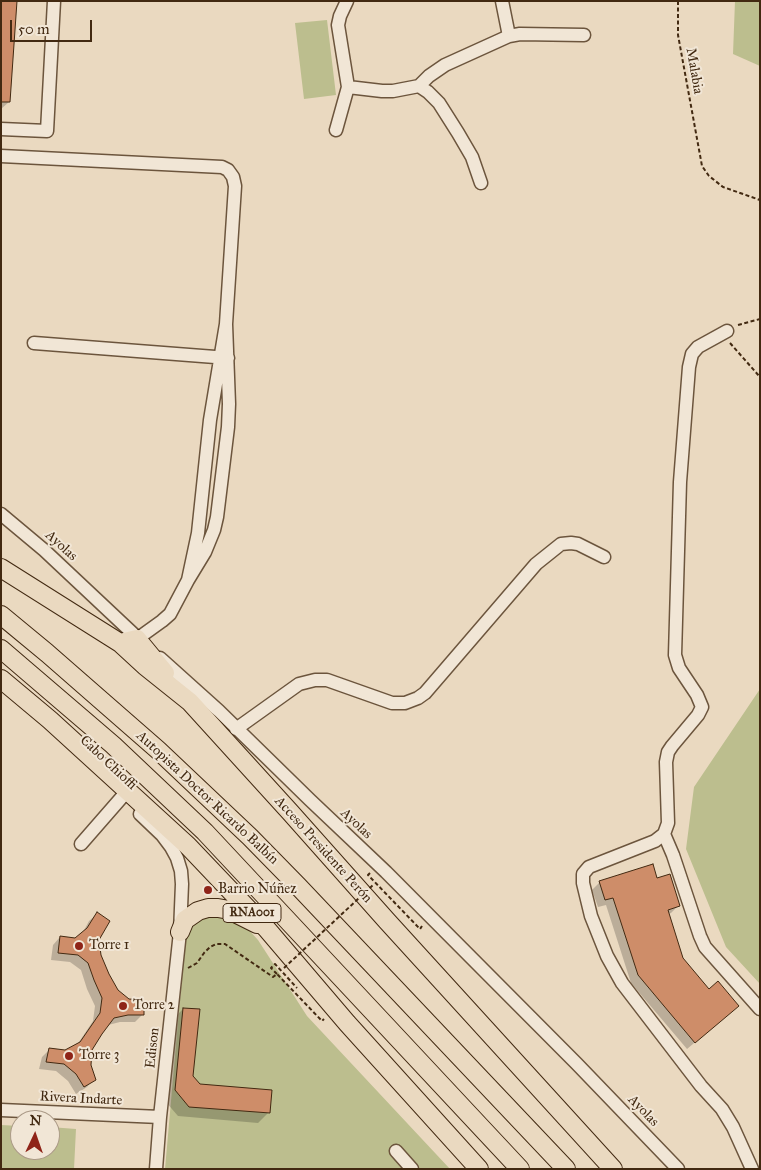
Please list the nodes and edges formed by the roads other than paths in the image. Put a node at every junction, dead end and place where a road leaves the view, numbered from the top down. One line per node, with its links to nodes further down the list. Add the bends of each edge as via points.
1 (54, 1): 8 (street, via 47,131)
2 (347, 1): 7 (street, via 338,25)
3 (502, 1): 5 (street)
4 (584, 34): 5 (street)
5 (509, 36): 6 (street, via 445,65)
6 (419, 86): 7 (street, via 393,91); 11 (street, via 440,103 472,157)
7 (348, 87): 9 (street)
8 (1, 129)
9 (336, 130)
10 (1, 156): 14 (street, via 222,167 228,170 235,186)
11 (480, 183)
12 (727, 331): 28 (street, via 698,347 692,354 689,367 680,482 675,655 702,707 668,752 668,824)
13 (34, 343): 14 (street)
14 (224, 357): 18 (street, via 210,420 198,533); 18 (street, via 228,427 217,517 205,552)
15 (1, 514): 20 (street, Ayolas)
16 (604, 557): 26 (street, via 578,544 561,544 536,564 418,698 406,703 392,703 327,680 315,680 299,684)
17 (1, 568): 21 (highway, Acceso Presidente Perón)
18 (188, 580): 20 (street, via 170,614)
19 (1, 615): 42 (highway, Autopista Doctor Ricardo Balbín, via 158,750 250,837)
20 (138, 639): 21 (highway); 25 (highway); 26 (street, Ayolas)
21 (120, 643): 25 (highway, Acceso Presidente Perón)
22 (1, 649): 41 (highway, Autopista Doctor Ricardo Balbín, via 113,745 205,832)
23 (1, 680): 31 (highway, RNA001, via 50,720 188,846)
24 (1, 688): 27 (street, Cabo Chioffi)
25 (190, 702): 43 (highway, Acceso Presidente Perón)
26 (236, 729): 44 (street, Ayolas, via 406,892)
27 (122, 797): 29 (street); 30 (street, Cabo Chioffi, via 162,835 174,852)
28 (664, 834): 33 (street, via 706,947); 45 (street, via 655,841 589,867 583,874 583,883 591,916 622,983 722,1109)
29 (81, 844)
30 (181, 871): 32 (street, Edison)
31 (266, 928): 32 (highway, via 229,910 208,908 184,920); 40 (highway, RNA001)
32 (180, 932): 35 (street, Edison)
33 (760, 1009)
34 (1, 1110): 35 (street, Rivera Indarte)
35 (160, 1117): 38 (street, Edison)
36 (396, 1151): 39 (street)
37 (760, 1166): 46 (street)
38 (156, 1169)
39 (412, 1169)
40 (479, 1169)
41 (520, 1169)
42 (566, 1169)
43 (612, 1169)
44 (678, 1169)
45 (752, 1169)
46 (757, 1169)

